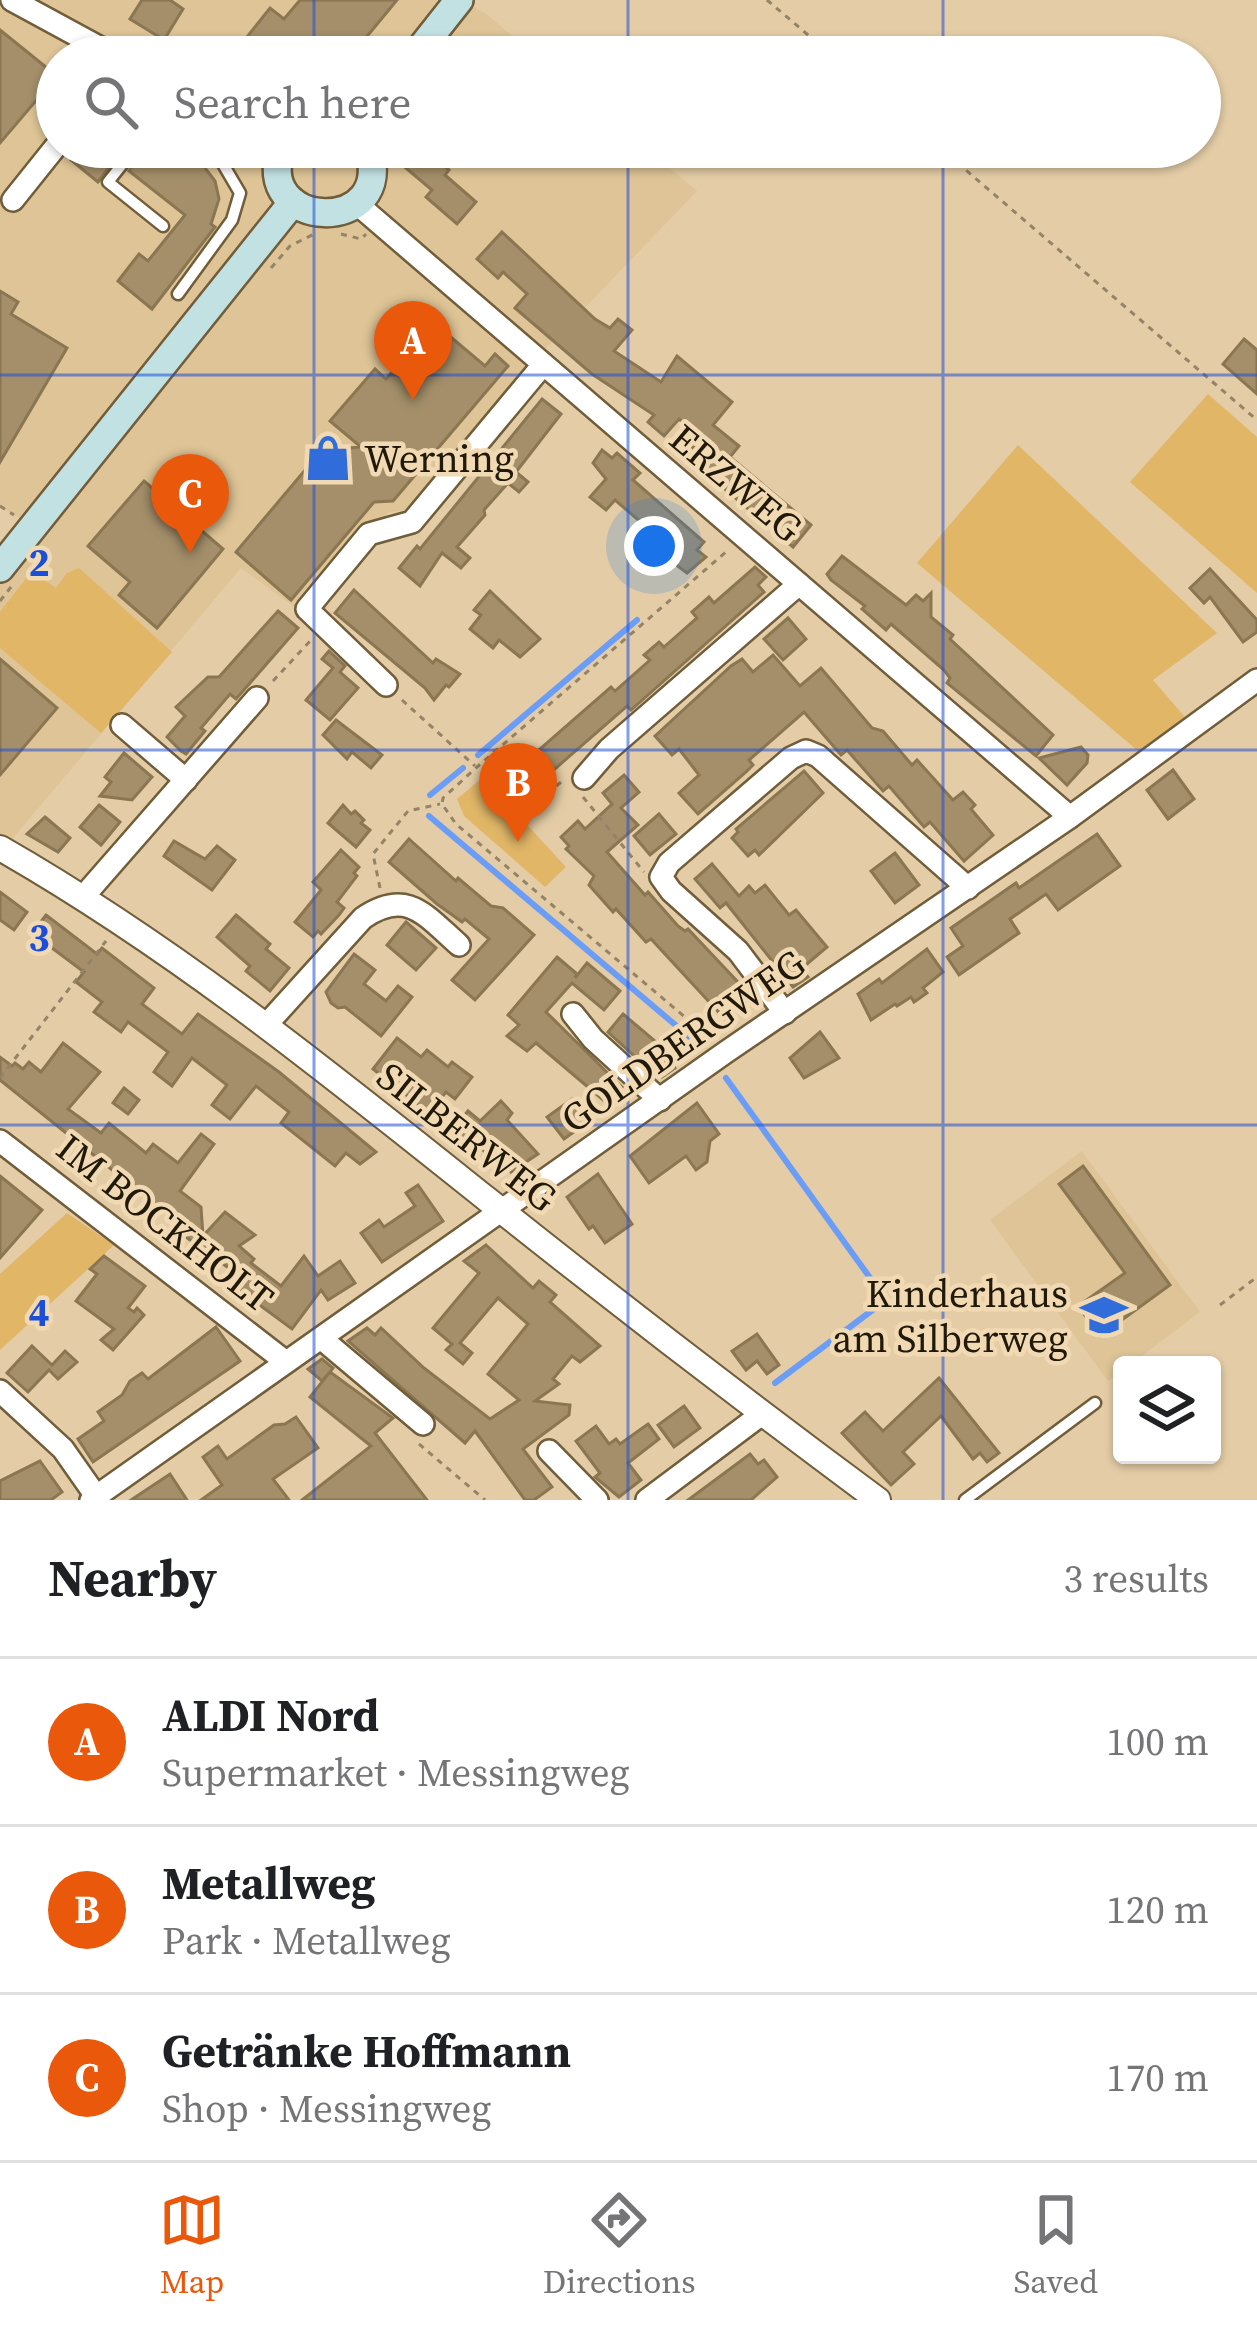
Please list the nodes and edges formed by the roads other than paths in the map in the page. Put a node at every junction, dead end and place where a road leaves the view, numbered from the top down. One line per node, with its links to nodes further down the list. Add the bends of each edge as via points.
1 (12, 0): 3 (street)
2 (459, 0): 4 (main road)
3 (78, 36)
4 (431, 36)
5 (39, 168): 10 (street)
6 (119, 168): 13 (lane, via 108,182)
7 (225, 168): 14 (lane, via 240,193 232,220)
8 (279, 168): 11 (main road)
9 (371, 168): 12 (main road)
10 (13, 200)
11 (293, 202): 12 (main road, via 318,214); 16 (main road)
12 (356, 203): 15 (street, ERZWEG)
13 (163, 226)
14 (178, 294)
15 (542, 366): 17 (street, ERZWEG); 19 (street, via 412,521 369,534 307,610)
16 (0, 568)
17 (799, 584): 22 (street); 24 (street, ERZWEG)
18 (1257, 680): 24 (street, GOLDBERGWEG)
19 (386, 686)
20 (257, 698): 23 (street)
21 (122, 725): 23 (street)
22 (584, 778)
23 (186, 780): 27 (street)
24 (1070, 818): 26 (street, GOLDBERGWEG)
25 (0, 848): 27 (street, SILBERWEG)
26 (968, 888): 29 (street, GOLDBERGWEG); 29 (street, via 818,756 791,758 662,877 738,951)
27 (83, 897): 31 (street, SILBERWEG)
28 (459, 945): 31 (street, via 408,904 383,904)
29 (784, 1013): 32 (street, GOLDBERGWEG)
30 (573, 1014): 32 (street)
31 (267, 1024): 34 (street, SILBERWEG)
32 (660, 1100): 34 (street, GOLDBERGWEG)
33 (0, 1141): 36 (street, IM BOCKHOLT)
34 (504, 1212): 35 (street, GOLDBERGWEG); 39 (street, SILBERWEG)
35 (322, 1339): 36 (street, GOLDBERGWEG); 40 (street)
36 (286, 1362): 42 (street, GOLDBERGWEG)
37 (0, 1391): 42 (street, via 63,1449)
38 (1095, 1403): 46 (lane)
39 (762, 1414): 44 (street); 45 (street, SILBERWEG)
40 (423, 1424)
41 (549, 1450): 43 (street)
42 (93, 1498)
43 (598, 1500)
44 (647, 1500)
45 (878, 1500)
46 (965, 1500)

